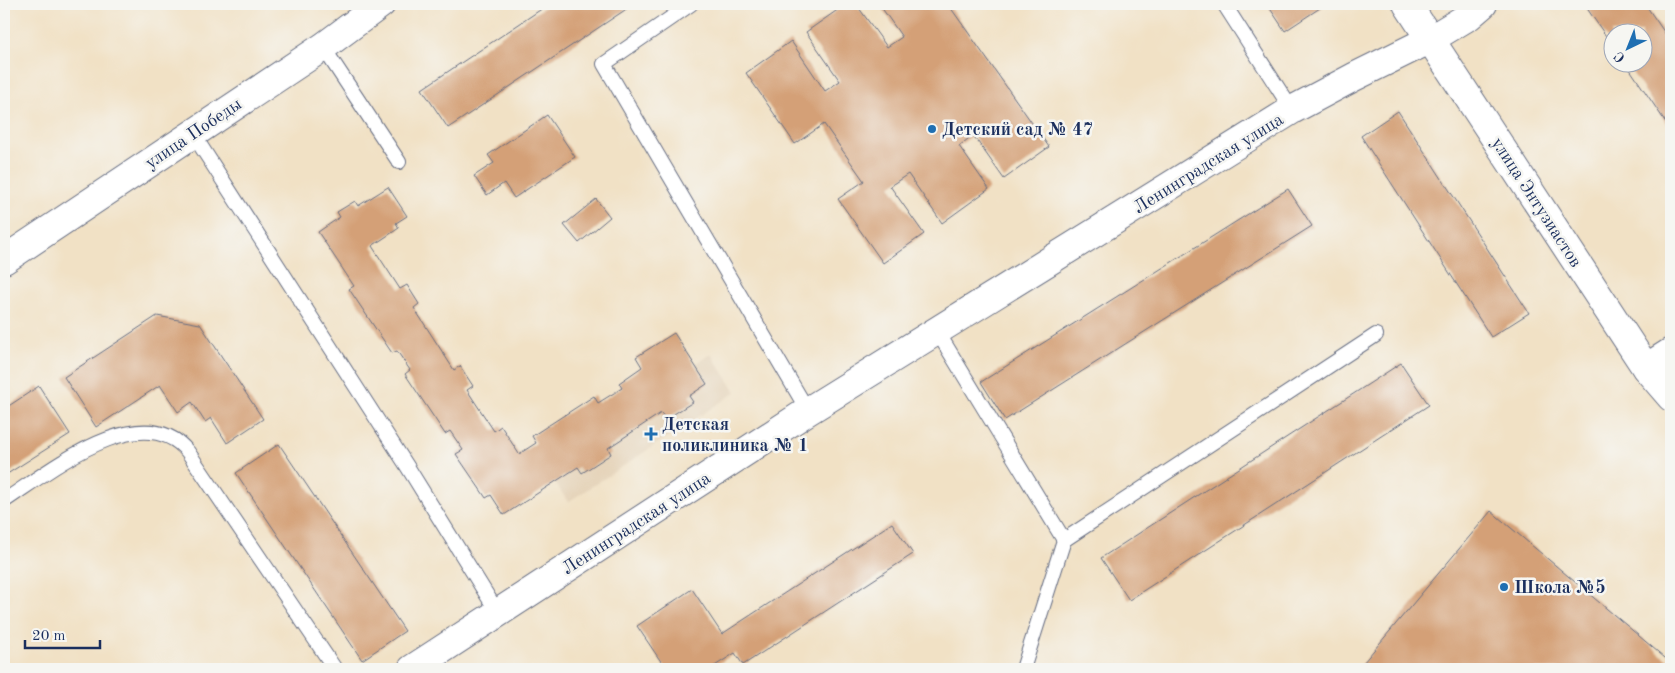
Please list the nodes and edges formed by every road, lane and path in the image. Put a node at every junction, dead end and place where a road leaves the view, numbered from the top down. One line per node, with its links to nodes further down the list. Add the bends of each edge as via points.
1 (381, 4): 7 (street, улица Победы)
2 (692, 4): 17 (lane, via 604,64)
3 (1224, 4): 8 (lane)
4 (1407, 4): 6 (street, улица Энтузиастов)
5 (1483, 4): 6 (street, Ленинградская улица)
6 (1431, 39): 8 (street, Ленинградская улица); 15 (street, улица Энтузиастов)
7 (322, 47): 9 (street, улица Победы); 10 (lane)
8 (1292, 110): 12 (street, Ленинградская улица)
9 (193, 134): 11 (street, улица Победы); 20 (lane)
10 (399, 162)
11 (4, 260)
12 (937, 331): 17 (street, Ленинградская улица); 19 (lane)
13 (1376, 335): 19 (lane)
14 (1671, 352): 15 (street)
15 (1646, 368): 16 (street, улица Энтузиастов)
16 (1671, 397)
17 (808, 411): 20 (street, Ленинградская улица)
18 (4, 501): 21 (lane, via 83,450 128,433 148,431 167,435 183,445)
19 (1064, 540): 23 (lane)
20 (498, 613): 22 (street, Ленинградская улица)
21 (335, 669)
22 (412, 669)
23 (1023, 669)

